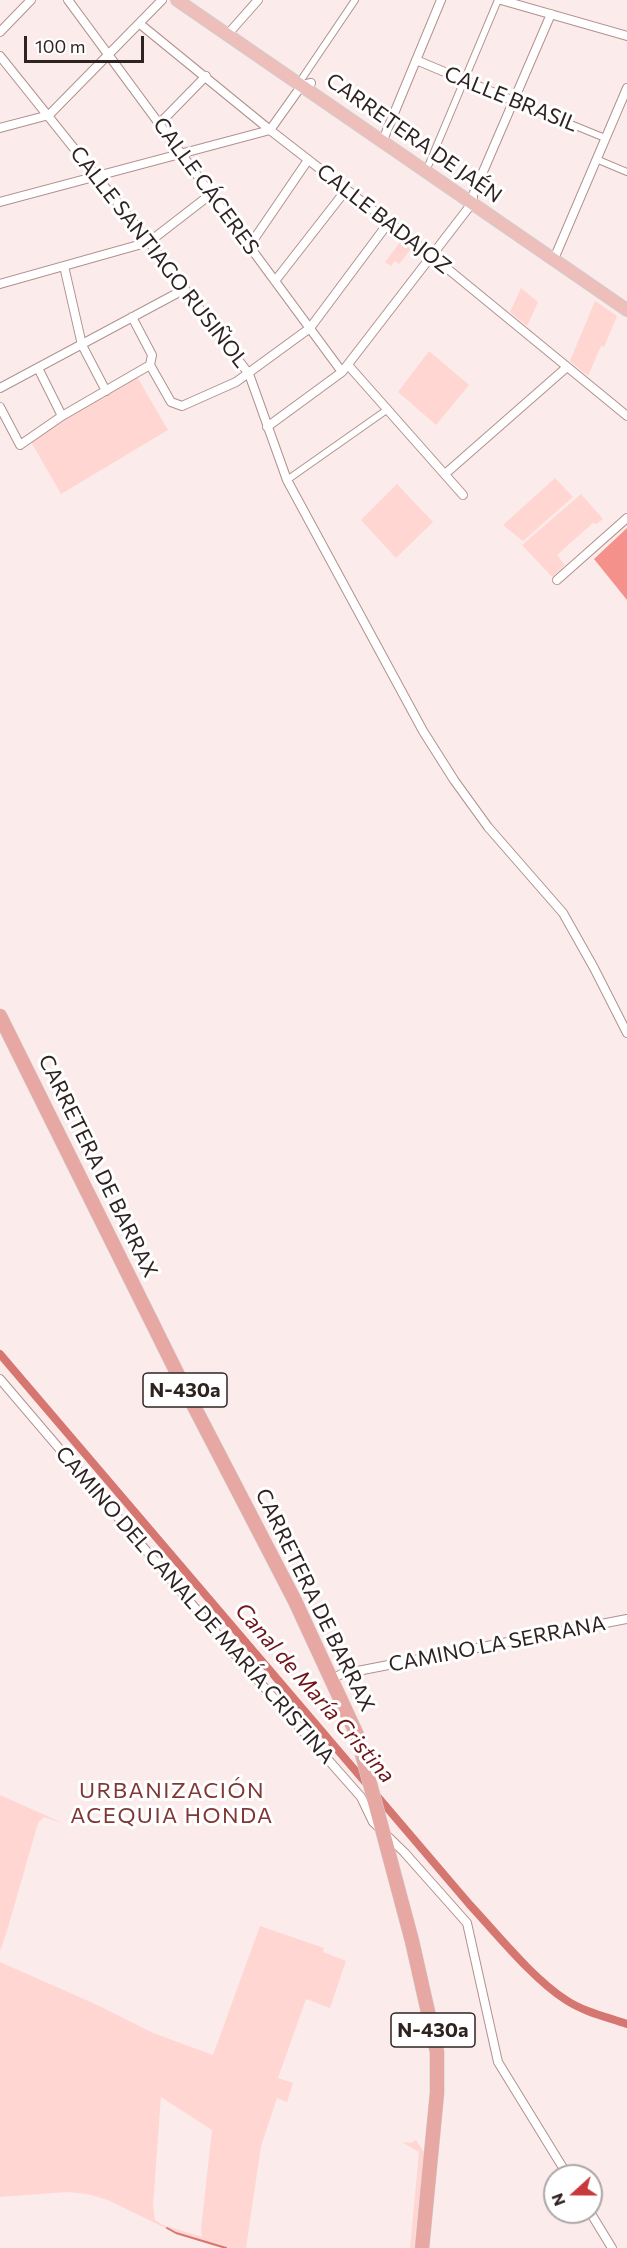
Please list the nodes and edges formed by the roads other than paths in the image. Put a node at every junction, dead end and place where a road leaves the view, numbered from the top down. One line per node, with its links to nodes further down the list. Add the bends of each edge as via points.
1 (32, 0): 13 (street)
2 (68, 0): 16 (street, CALLE CÁCERES)
3 (162, 0): 12 (street)
4 (177, 0): 14 (main road, CARRETERA DE JAÉN)
5 (192, 0): 14 (main road, CARRETERA DE JAÉN)
6 (258, 0): 14 (street)
7 (355, 0): 21 (street)
8 (441, 0): 18 (street)
9 (500, 0): 10 (street); 20 (street)
10 (522, 3): 11 (street)
11 (551, 14): 15 (street); 23 (street)
12 (140, 24): 16 (street); 19 (street, CALLE BADAJOZ)
13 (0, 32)
14 (230, 32): 21 (main road, CARRETERA DE JAÉN)
15 (627, 36)
16 (110, 55): 25 (street); 26 (street, CALLE CÁCERES)
17 (0, 56): 25 (street, CALLE SANTIAGO RUSIÑOL)
18 (416, 60): 20 (street, CALLE BRASIL); 29 (street)
19 (206, 76): 26 (street); 28 (street, CALLE BADAJOZ)
20 (465, 80): 23 (street, CALLE BRASIL); 34 (street)
21 (305, 81): 28 (street); 29 (main road, CARRETERA DE JAÉN)
22 (627, 88): 24 (street)
23 (514, 100): 30 (street, CALLE BRASIL); 39 (street)
24 (624, 104): 30 (street)
25 (49, 115): 27 (street); 36 (street, CALLE SANTIAGO RUSIÑOL)
26 (160, 123): 31 (street, CALLE CÁCERES)
27 (0, 128)
28 (270, 129): 31 (street); 33 (street, CALLE BADAJOZ)
29 (384, 137): 34 (main road, CARRETERA DE JAÉN); 39 (main road, CARRETERA DE JAÉN)
30 (605, 138): 32 (street)
31 (181, 153): 36 (street); 38 (street, CALLE CÁCERES)
32 (597, 159): 35 (street); 45 (street)
33 (308, 160): 37 (street, CALLE BADAJOZ); 43 (street)
34 (429, 164): 39 (main road, CARRETERA DE JAÉN)
35 (627, 172)
36 (97, 176): 40 (street); 42 (street, CALLE SANTIAGO RUSIÑOL)
37 (346, 190): 41 (street, CALLE BADAJOZ); 47 (street)
38 (212, 194): 42 (street); 43 (street, CALLE CÁCERES)
39 (473, 199): 44 (street); 45 (main road, CARRETERA DE JAÉN)
40 (0, 202)
41 (389, 222): 44 (street, CALLE BADAJOZ); 53 (street)
42 (149, 242): 46 (street); 49 (street, CALLE SANTIAGO RUSIÑOL)
43 (250, 245): 47 (street, CALLE CÁCERES)
44 (432, 256): 57 (street, CALLE BADAJOZ); 58 (street)
45 (556, 256): 50 (main road, CARRETERA DE JAÉN); 51 (main road, CARRETERA DE JAÉN)
46 (64, 266): 48 (street); 54 (street)
47 (275, 281): 53 (street, CALLE CÁCERES)
48 (0, 284)
49 (185, 289): 52 (street); 59 (street, CALLE SANTIAGO RUSIÑOL)
50 (627, 301)
51 (627, 310)
52 (132, 316): 54 (street); 55 (street, via 152,355)
53 (310, 328): 58 (street, CALLE CÁCERES); 59 (street)
54 (82, 345): 56 (street); 61 (street)
55 (150, 365): 59 (street, via 171,402 182,406); 61 (street)
56 (38, 368): 60 (street); 65 (street)
57 (567, 368): 64 (street, CALLE BADAJOZ); 67 (street)
58 (345, 369): 63 (street, CALLE CÁCERES); 66 (street)
59 (249, 374): 66 (street, CALLE SANTIAGO RUSIÑOL)
60 (0, 388)
61 (106, 391): 65 (street)
62 (0, 407): 65 (street, via 20,445)
63 (388, 409): 67 (street, CALLE CÁCERES); 68 (street)
64 (627, 416)
65 (62, 417)
66 (267, 427): 68 (street, CALLE SANTIAGO RUSIÑOL)
67 (445, 474): 69 (street, CALLE CÁCERES)
68 (287, 480): 73 (street, CALLE SANTIAGO RUSIÑOL, via 423,731 488,827 563,913)
69 (463, 495)
70 (627, 518): 71 (street)
71 (557, 580)
72 (0, 1016): 76 (highway, CARRETERA DE BARRAX / N-430a)
73 (627, 1033)
74 (0, 1379): 77 (street, CAMINO DEL CANAL DE MARÍA CRISTINA, via 361,1797 373,1822)
75 (627, 1619): 76 (street, CAMINO LA SERRANA)
76 (333, 1678): 77 (highway, CARRETERA DE BARRAX / N-430a, via 357,1735)
77 (384, 1834): 78 (street, CAMINO DEL CANAL DE MARÍA CRISTINA, via 467,1923 498,2062); 80 (highway, CARRETERA DE BARRAX / N-430a, via 437,2052 437,2093)
78 (561, 2164)
79 (597, 2224): 81 (street)
80 (422, 2248)
81 (612, 2248)

